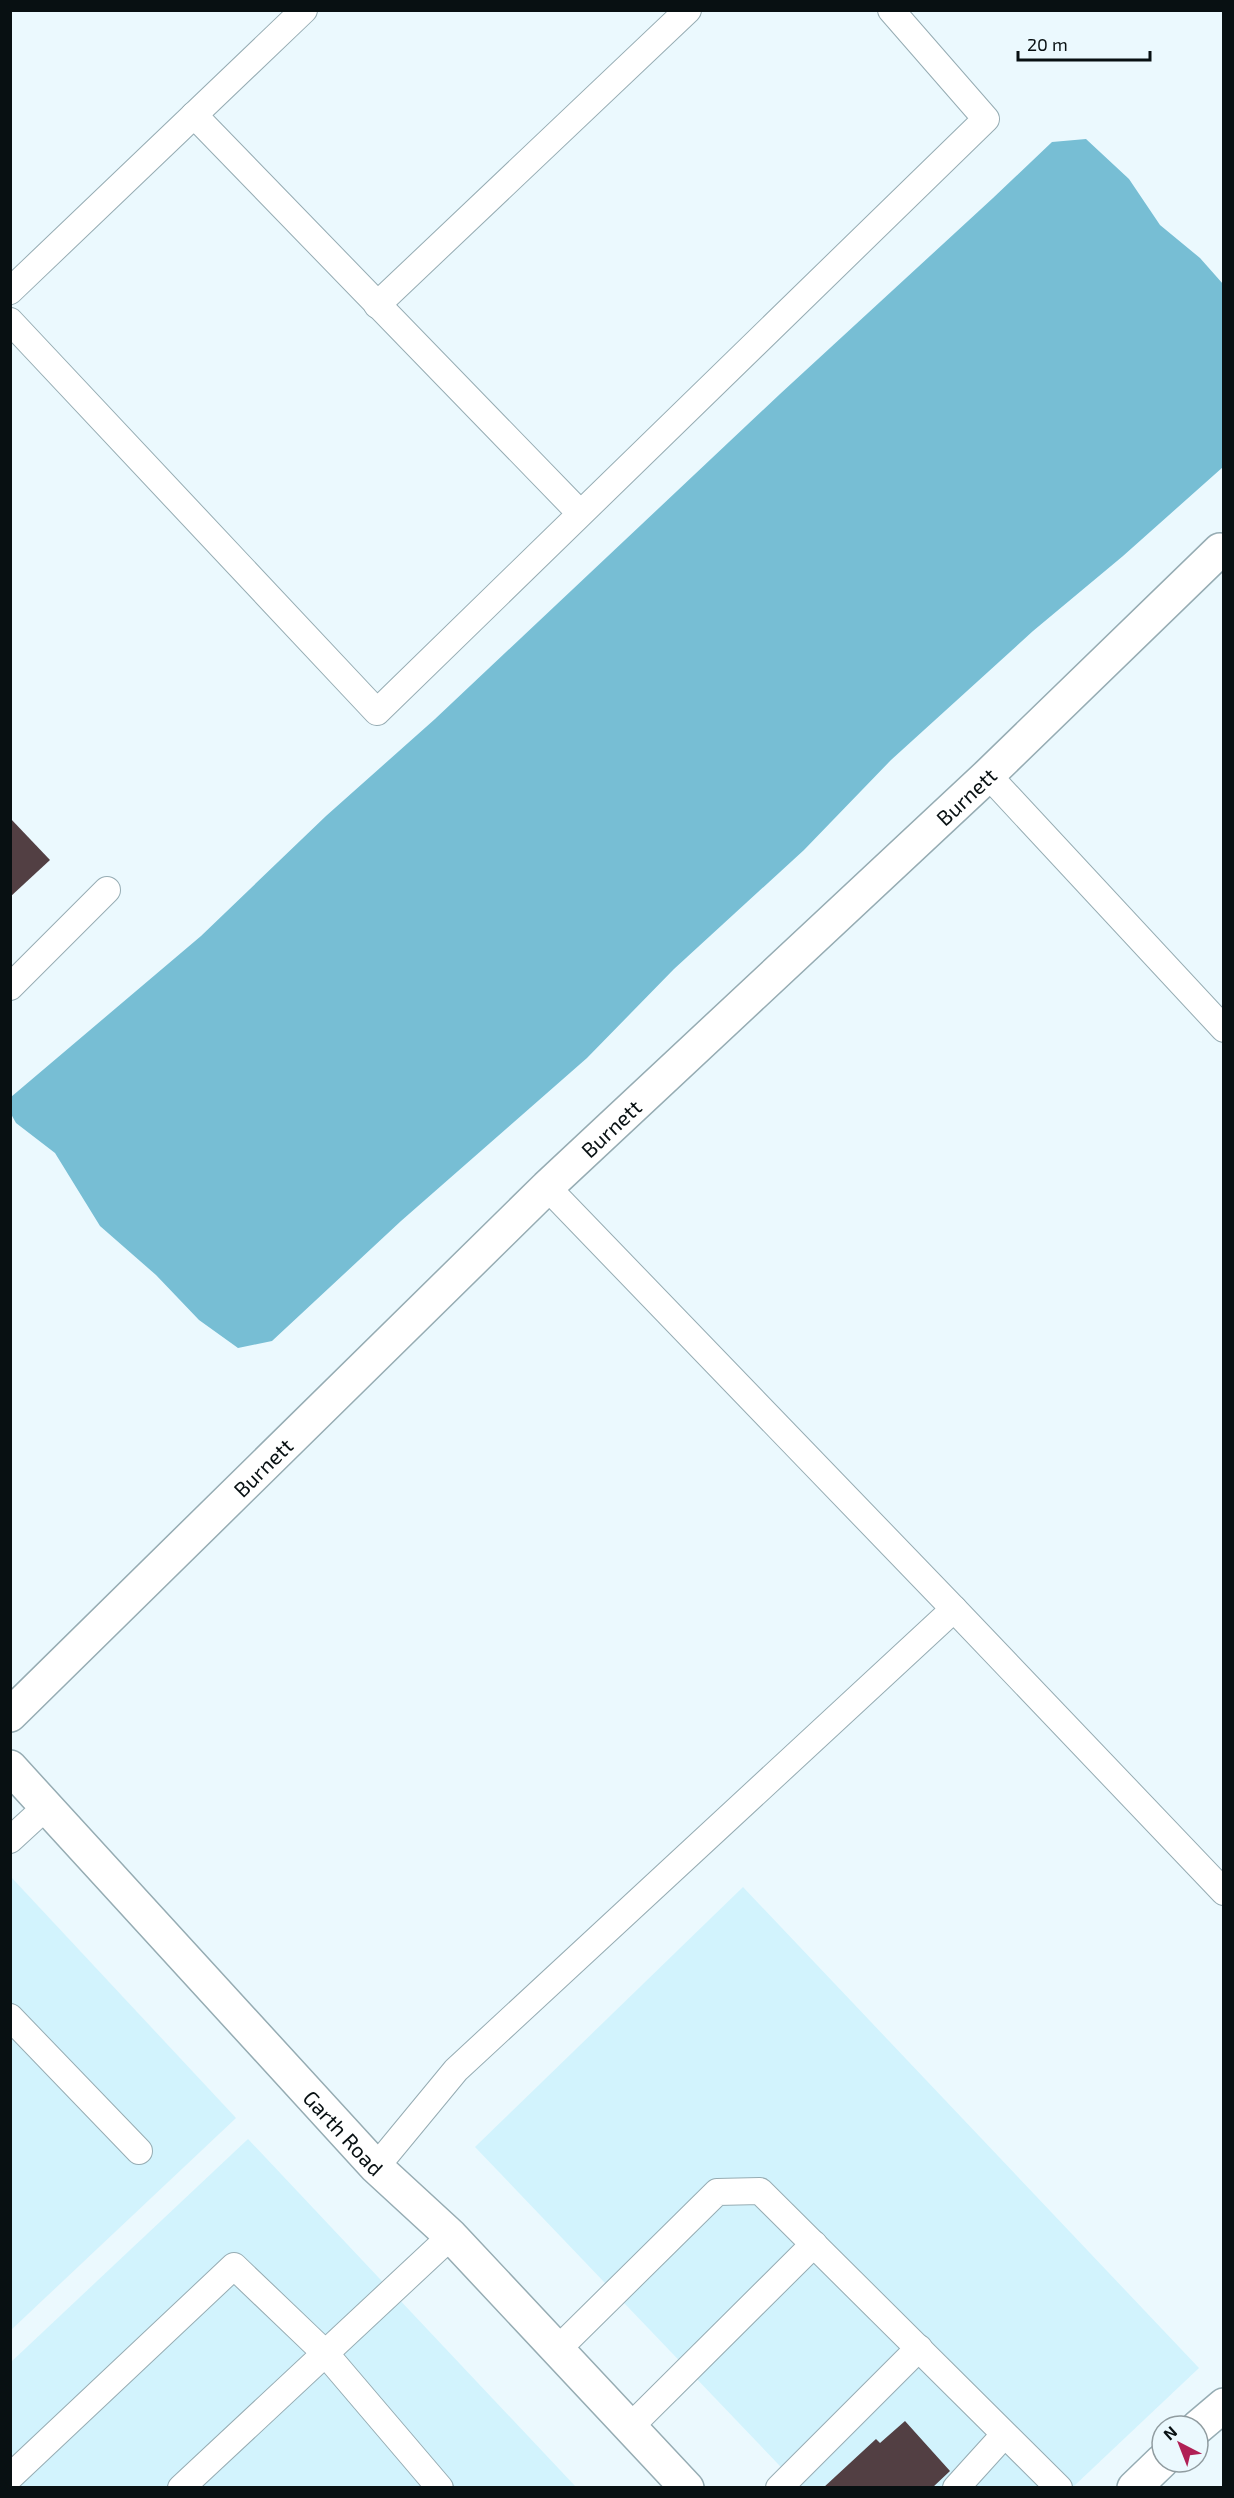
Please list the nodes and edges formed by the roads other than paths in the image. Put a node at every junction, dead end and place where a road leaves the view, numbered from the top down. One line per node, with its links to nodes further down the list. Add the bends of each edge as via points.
1 (304, 10): 4 (lane)
2 (688, 10): 6 (lane)
3 (891, 10): 8 (lane, via 986,119)
4 (194, 115): 5 (lane); 6 (lane)
5 (10, 291)
6 (377, 304): 8 (lane)
7 (10, 321): 8 (lane, via 377,712)
8 (580, 513)
9 (1220, 550): 10 (street, Burnett)
10 (988, 775): 13 (lane); 14 (street, Burnett)
11 (107, 890): 12 (lane)
12 (10, 987)
13 (1224, 1029)
14 (547, 1187): 15 (lane); 16 (street, Burnett)
15 (954, 1609): 20 (lane); 23 (lane, via 456,2070)
16 (10, 1715)
17 (10, 1767): 18 (street, Garth Road)
18 (47, 1806): 19 (lane); 23 (street, Garth Road)
19 (10, 1840)
20 (1224, 1892)
21 (10, 2017): 22 (lane)
22 (139, 2151)
23 (376, 2167): 24 (street, Garth Road)
24 (451, 2236): 27 (street, Garth Road); 28 (lane)
25 (814, 2244): 26 (lane); 27 (lane, via 760,2191 717,2192); 31 (lane)
26 (919, 2348): 32 (lane); 38 (lane)
27 (557, 2350): 31 (street, Garth Road)
28 (325, 2353): 34 (lane, via 234,2266); 35 (lane); 36 (lane)
29 (1224, 2405): 30 (street)
30 (1210, 2417)
31 (630, 2427): 37 (street, Garth Road)
32 (1004, 2435): 39 (lane); 40 (lane)
33 (1150, 2472): 41 (street)
34 (10, 2477)
35 (182, 2487)
36 (440, 2487)
37 (687, 2487)
38 (778, 2487)
39 (956, 2487)
40 (1059, 2487)
41 (1134, 2487)

